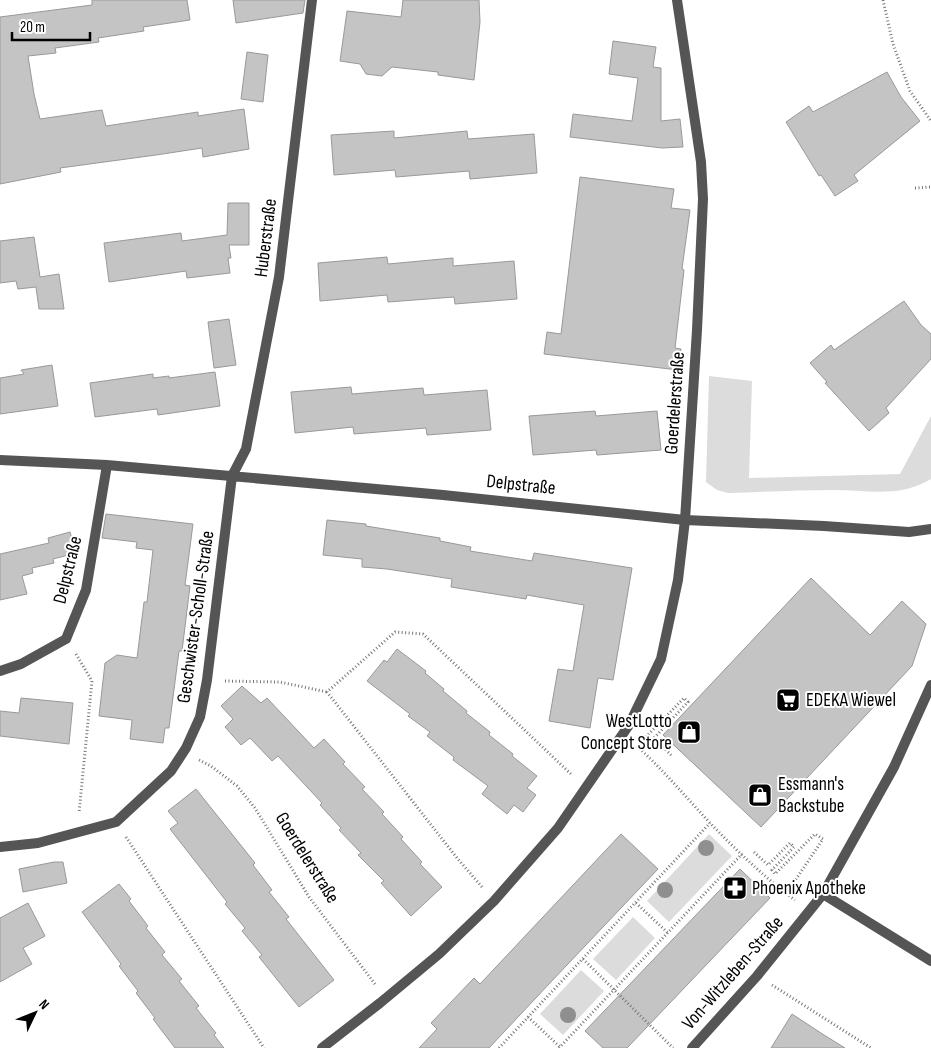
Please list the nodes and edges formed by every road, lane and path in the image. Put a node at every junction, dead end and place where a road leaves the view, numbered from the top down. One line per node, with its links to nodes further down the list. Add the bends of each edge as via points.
1 (312, 0): 9 (street, Huberstraße, via 279,277 246,449)
2 (677, 0): 10 (street, Goerdelerstraße, via 701,162 703,199)
3 (882, 0): 4 (path, via 910,91)
4 (931, 121)
5 (931, 187): 6 (path)
6 (915, 188)
7 (0, 460): 8 (street, Delpstraße)
8 (107, 466): 9 (street, Delpstraße); 12 (street, Delpstraße, via 86,590)
9 (232, 476): 10 (street, Delpstraße); 14 (street, Geschwister-Scholl-Straße)
10 (686, 520): 11 (street, Delpstraße, via 908,532); 21 (street, Goerdelerstraße, via 678,580 661,659 629,725)
11 (931, 529)
12 (66, 639): 13 (street, via 21,664); 24 (path, via 92,681)
13 (0, 671)
14 (207, 680): 16 (path, via 280,682); 18 (street, Geschwister-Scholl-Straße, via 200,717)
15 (931, 685): 29 (street, Von-Witzleben-Straße, via 894,767)
16 (327, 692): 21 (path, via 395,632 423,634); 30 (path)
17 (638, 746): 20 (path, via 684,698 688,702 654,738)
18 (183, 751): 22 (street, Geschwister-Scholl-Straße, via 171,771); 38 (path, Goerdelerstraße, via 238,786 255,808 308,897)
19 (645, 753): 23 (path)
20 (672, 756)
21 (586, 788): 30 (street, Goerdelerstraße, via 558,828)
22 (116, 822): 24 (street, Geschwister-Scholl-Straße); 40 (path)
23 (710, 823): 27 (path); 31 (path)
24 (77, 833): 25 (street, Geschwister-Scholl-Straße, via 38,843)
25 (0, 847)
26 (754, 852): 28 (path, via 768,865 790,843 794,847 772,870 775,874 814,834 823,839)
27 (742, 854): 28 (path); 33 (path)
28 (786, 894): 32 (path)
29 (823, 894): 32 (street, Von-Witzleben-Straße); 35 (street)
30 (494, 901): 38 (street, Goerdelerstraße, via 440,954)
31 (636, 903): 33 (path); 34 (path)
32 (809, 911): 36 (street, Von-Witzleben-Straße)
33 (668, 933): 37 (path)
34 (583, 959): 37 (path); 39 (path)
35 (931, 961)
36 (757, 976): 45 (street, Von-Witzleben-Straße); 46 (path)
37 (614, 990): 43 (path); 44 (path)
38 (386, 998): 41 (street, Goerdelerstraße)
39 (528, 1017): 42 (path); 43 (path)
40 (264, 1048)
41 (322, 1048)
42 (499, 1048)
43 (559, 1048)
44 (674, 1048)
45 (692, 1048)
46 (870, 1048)

